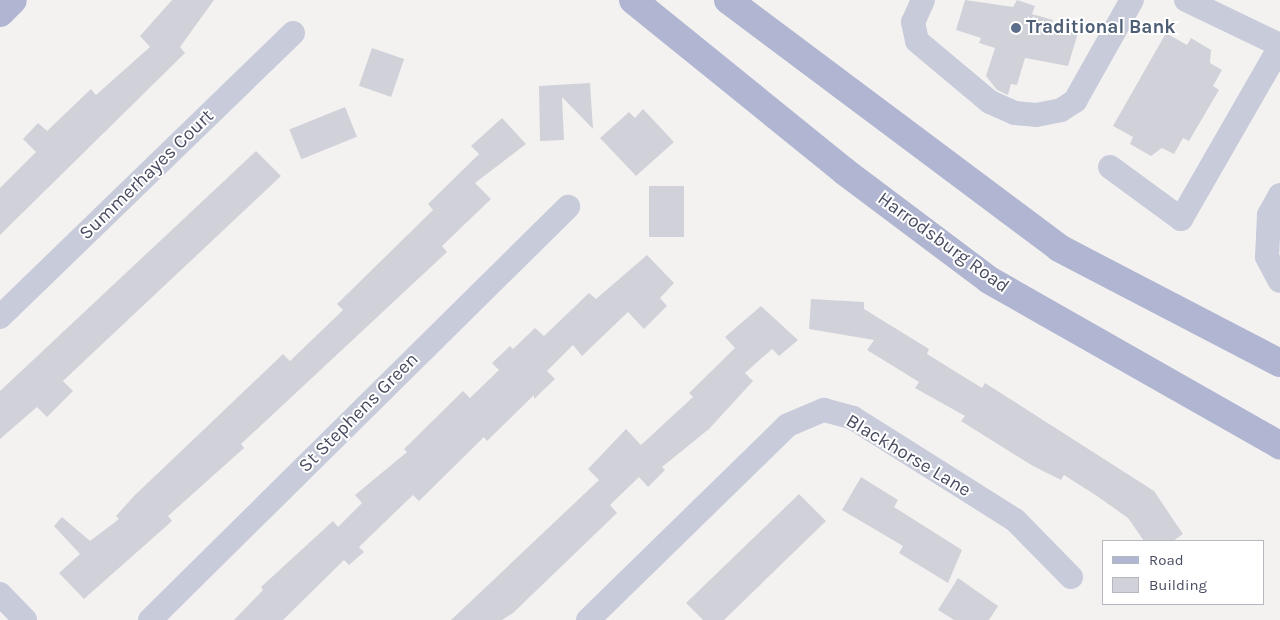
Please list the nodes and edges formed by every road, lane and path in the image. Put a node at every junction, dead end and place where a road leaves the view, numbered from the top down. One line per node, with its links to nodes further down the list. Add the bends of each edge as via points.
1 (13, 0): 8 (main road)
2 (633, 0): 18 (main road, Harrodsburg Road, via 844,171 989,280)
3 (728, 0): 17 (main road, via 1059,248)
4 (923, 0): 5 (street, via 913,22 917,40 990,102 1015,112 1036,115 1061,110 1075,100)
5 (1132, 0)
6 (1186, 0): 7 (street)
7 (1235, 10): 10 (street)
8 (0, 13)
9 (293, 34): 16 (street, Summerhayes Court)
10 (1280, 46): 11 (street, via 1181,219)
11 (1110, 167)
12 (1280, 195): 14 (street, via 1269,215)
13 (568, 207): 22 (street, St Stephens Green)
14 (1274, 245): 15 (street, via 1267,257)
15 (1280, 281)
16 (0, 317)
17 (1280, 363)
18 (1280, 445)
19 (1071, 577): 23 (street, Blackhorse Lane, via 1015,520 853,418 824,410 788,425)
20 (0, 594): 21 (street)
21 (25, 620)
22 (150, 620)
23 (588, 620)

